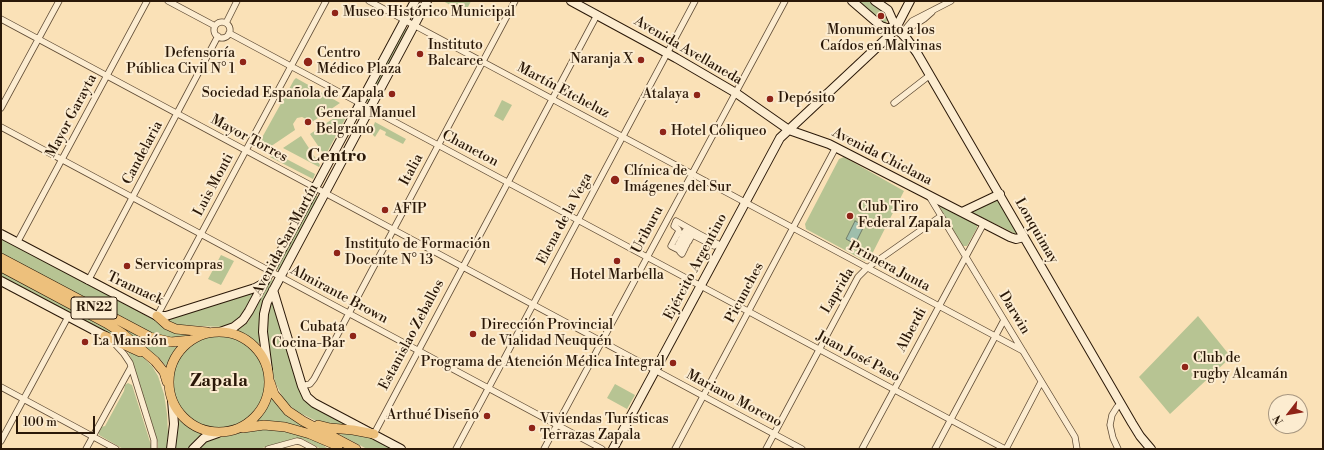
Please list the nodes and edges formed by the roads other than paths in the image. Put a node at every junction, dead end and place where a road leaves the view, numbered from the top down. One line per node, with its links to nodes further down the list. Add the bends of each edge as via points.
1 (59, 1): 26 (street)
2 (147, 1): 31 (street, Mayor Garayta)
3 (168, 1): 22 (street)
4 (237, 1): 20 (street)
5 (326, 1): 29 (street, Luis Monti)
6 (369, 1): 19 (street, Martín Etcheluz)
7 (415, 1): 19 (main road, Avenida San Martín)
8 (427, 1): 21 (main road, Avenida San Martín)
9 (515, 1): 28 (street, Italia)
10 (571, 1): 17 (main road, Avenida Avellaneda)
11 (696, 1): 27 (street, Elena de la Vega)
12 (785, 1): 32 (street, Uriburu)
13 (852, 1): 23 (main road, via 880,26)
14 (875, 1): 23 (main road, Lonquimay, via 888,10)
15 (910, 1): 23 (main road, Ejército Argentino)
16 (951, 1): 23 (street)
17 (597, 15): 27 (main road, Avenida Avellaneda); 33 (street, Estanislao Zeballos)
18 (1, 19): 26 (street, Mayor Torres)
19 (404, 20): 21 (street, Martín Etcheluz); 35 (main road, Avenida San Martín)
20 (226, 23): 22 (street, via 221,22); 24 (street, via 229,26)
21 (414, 25): 28 (street, Martín Etcheluz); 37 (main road, Avenida San Martín)
22 (215, 26): 25 (street, via 215,33)
23 (899, 30): 30 (main road, Lonquimay); 40 (main road, Ejército Argentino, via 889,36)
24 (229, 33): 25 (street, via 225,37); 29 (street, Chaneton)
25 (218, 36): 38 (street, Candelaria)
26 (38, 39): 31 (street, Mayor Torres); 36 (street)
27 (667, 53): 32 (main road, Avenida Avellaneda); 41 (street, Elena de la Vega)
28 (483, 62): 33 (street, Martín Etcheluz); 42 (street, Italia)
29 (291, 67): 35 (street, Chaneton); 44 (street, Luis Monti)
30 (930, 75): 34 (street); 51 (main road, Lonquimay)
31 (107, 76): 38 (street, Mayor Torres); 45 (street, Mayor Garayta)
32 (736, 93): 40 (main road, Avenida Avellaneda); 46 (street, Uriburu)
33 (552, 99): 41 (street, Martín Etcheluz); 47 (street, Estanislao Zeballos)
34 (894, 103)
35 (360, 104): 37 (street, Chaneton); 48 (main road, Avenida San Martín)
36 (1, 108)
37 (370, 109): 42 (street, Chaneton); 49 (main road, Avenida San Martín)
38 (177, 114): 44 (street, Mayor Torres); 52 (street, Candelaria)
39 (1, 127): 45 (street, Almirante Brown)
40 (789, 130): 43 (main road, Avenida Chiclana); 53 (main road, Ejército Argentino, via 779,141)
41 (622, 137): 46 (street, Martín Etcheluz); 56 (street, Elena de la Vega)
42 (438, 146): 47 (street, Chaneton); 59 (street, Italia)
43 (836, 147): 50 (main road, Avenida Chiclana); 58 (street, Picunches)
44 (246, 151): 48 (street, Mayor Torres); 61 (street, Luis Monti)
45 (62, 160): 52 (street, Almirante Brown); 63 (street, Mayor Garayta)
46 (692, 174): 53 (street, Martín Etcheluz); 67 (street, Uriburu)
47 (507, 183): 56 (street, Chaneton); 69 (street, Estanislao Zeballos)
48 (315, 188): 49 (street, Mayor Torres); 71 (main road, Avenida San Martín)
49 (325, 193): 59 (street, Mayor Torres); 72 (main road, Avenida San Martín)
50 (928, 194): 54 (main road, Avenida Chiclana); 55 (street, Darwin)
51 (1000, 194): 54 (main road); 62 (main road, Lonquimay)
52 (132, 198): 61 (street, Almirante Brown); 74 (street, Candelaria)
53 (745, 203): 58 (street, Primera Junta); 76 (main road, Ejército Argentino)
54 (962, 212): 57 (main road, Avenida Chiclana)
55 (941, 216): 65 (street, Darwin); 70 (street, Laprida)
56 (578, 221): 67 (street, Chaneton); 78 (street, Elena de la Vega)
57 (984, 223): 62 (main road, Avenida Chiclana, via 1014,238); 65 (street, Alberdi)
58 (793, 228): 70 (street, Primera Junta); 80 (street, Picunches)
59 (393, 230): 69 (street, Mayor Torres); 81 (street, Italia)
60 (1, 234): 63 (main road, Trannack)
61 (201, 234): 71 (street, Almirante Brown); 82 (street, Luis Monti)
62 (1024, 237): 106 (main road, Lonquimay)
63 (17, 243): 74 (main road, Trannack)
64 (718, 244): 64 (street, via 713,245 685,231 684,233 691,237 690,239 683,235 682,237 689,241 680,241 687,244 686,246 679,242 678,245 685,248 682,254 671,246 679,231 674,226 676,221)
65 (966, 257): 79 (street, Alberdi); 84 (street, Darwin)
66 (1, 258): 88 (main road, RN22, via 150,338 171,342)
67 (647, 258): 76 (street, Chaneton); 89 (street, Uriburu)
68 (1, 267): 93 (main road, RN22, via 114,328)
69 (462, 267): 78 (street, Mayor Torres); 91 (street, Estanislao Zeballos)
70 (867, 268): 79 (street, Primera Junta); 90 (street, Laprida, via 856,280)
71 (270, 271): 72 (street, Almirante Brown); 75 (main road, Avenida San Martín)
72 (280, 277): 77 (main road, Avenida San Martín); 81 (street, Almirante Brown)
73 (1, 281): 83 (main road)
74 (88, 281): 82 (main road, Trannack)
75 (264, 283): 82 (main road, Trannack, via 166,316); 85 (main road, Avenida San Martín, via 243,320 234,327)
76 (700, 286): 80 (street, Juan José Paso); 95 (main road, Ejército Argentino)
77 (273, 290): 96 (main road, Avenida San Martín, via 265,307 263,322); 99 (main road)
78 (533, 305): 89 (street, Mayor Torres); 101 (street, Elena de la Vega)
79 (939, 307): 87 (street, Primera Junta); 102 (street, Alberdi)
80 (748, 312): 90 (street, Juan José Paso); 103 (street, Picunches)
81 (349, 314): 91 (street, Almirante Brown); 99 (street, Italia, via 312,382)
82 (157, 316): 85 (main road, via 176,329)
83 (68, 317): 86 (main road); 104 (street)
84 (1004, 320): 87 (street); 92 (street, Darwin)
85 (216, 332): 88 (main road, RN22); 96 (main road, via 234,334 253,346 262,357)
86 (105, 336): 93 (main road); 94 (street, via 121,350)
87 (995, 337): 92 (street, Primera Junta); 107 (street)
88 (192, 340): 98 (main road, RN22, via 181,349 174,360 169,373)
89 (601, 342): 95 (street, Mayor Torres); 109 (street, Uriburu)
90 (819, 350): 102 (street, Juan José Paso); 113 (street, Laprida)
91 (418, 351): 101 (street, Almirante Brown); 112 (street, Estanislao Zeballos)
92 (1023, 351): 97 (street, Darwin)
93 (155, 360): 98 (main road, RN22, via 164,372)
94 (131, 367): 115 (street); 120 (street, via 154,440)
95 (655, 371): 103 (street, Mariano Moreno); 132 (main road, Ejército Argentino)
96 (268, 374): 108 (main road, via 278,400); 110 (main road, RN22, via 268,392 259,412 250,422)
97 (1042, 382): 117 (street, Darwin, via 1075,438); 138 (street)
98 (169, 386): 105 (main road, RN22)
99 (302, 386): 112 (main road, via 311,400)
100 (1, 387): 104 (street)
101 (488, 388): 109 (street, Almirante Brown); 129 (street, Elena de la Vega)
102 (894, 390): 107 (street, Juan José Paso); 136 (street, Alberdi)
103 (703, 396): 113 (street, Mariano Moreno); 133 (street, Picunches)
104 (24, 399): 115 (street); 116 (street)
105 (172, 400): 111 (main road, RN22, via 178,412 193,425 205,431); 121 (main road, via 174,424)
106 (1121, 404): 139 (street, via 1112,415 1110,425); 140 (main road, Lonquimay)
107 (951, 420): 137 (street); 138 (street, Juan José Paso)
108 (303, 421): 112 (main road, via 330,428); 127 (main road)
109 (557, 425): 130 (street, Uriburu); 131 (street, Almirante Brown)
110 (232, 431): 111 (main road, RN22); 114 (main road, RN22, via 255,426 274,426)
111 (218, 432): 122 (main road, via 204,438)
112 (374, 434): 128 (main road)
113 (774, 434): 134 (street, Laprida); 135 (street, Mariano Moreno)
114 (314, 435): 125 (main road); 126 (main road, RN22)
115 (93, 436): 118 (street); 119 (street)
116 (1, 441)
117 (1078, 448)
118 (86, 449)
119 (116, 449)
120 (154, 449)
121 (171, 449)
122 (193, 449)
123 (270, 449): 124 (street, via 297,441)
124 (314, 449)
125 (331, 449)
126 (343, 449)
127 (356, 449)
128 (401, 449)
129 (456, 449)
130 (544, 449)
131 (602, 449)
132 (613, 449)
133 (675, 449)
134 (766, 449)
135 (802, 449)
136 (862, 449)
137 (935, 449)
138 (1006, 449)
139 (1118, 449)
140 (1151, 449)

